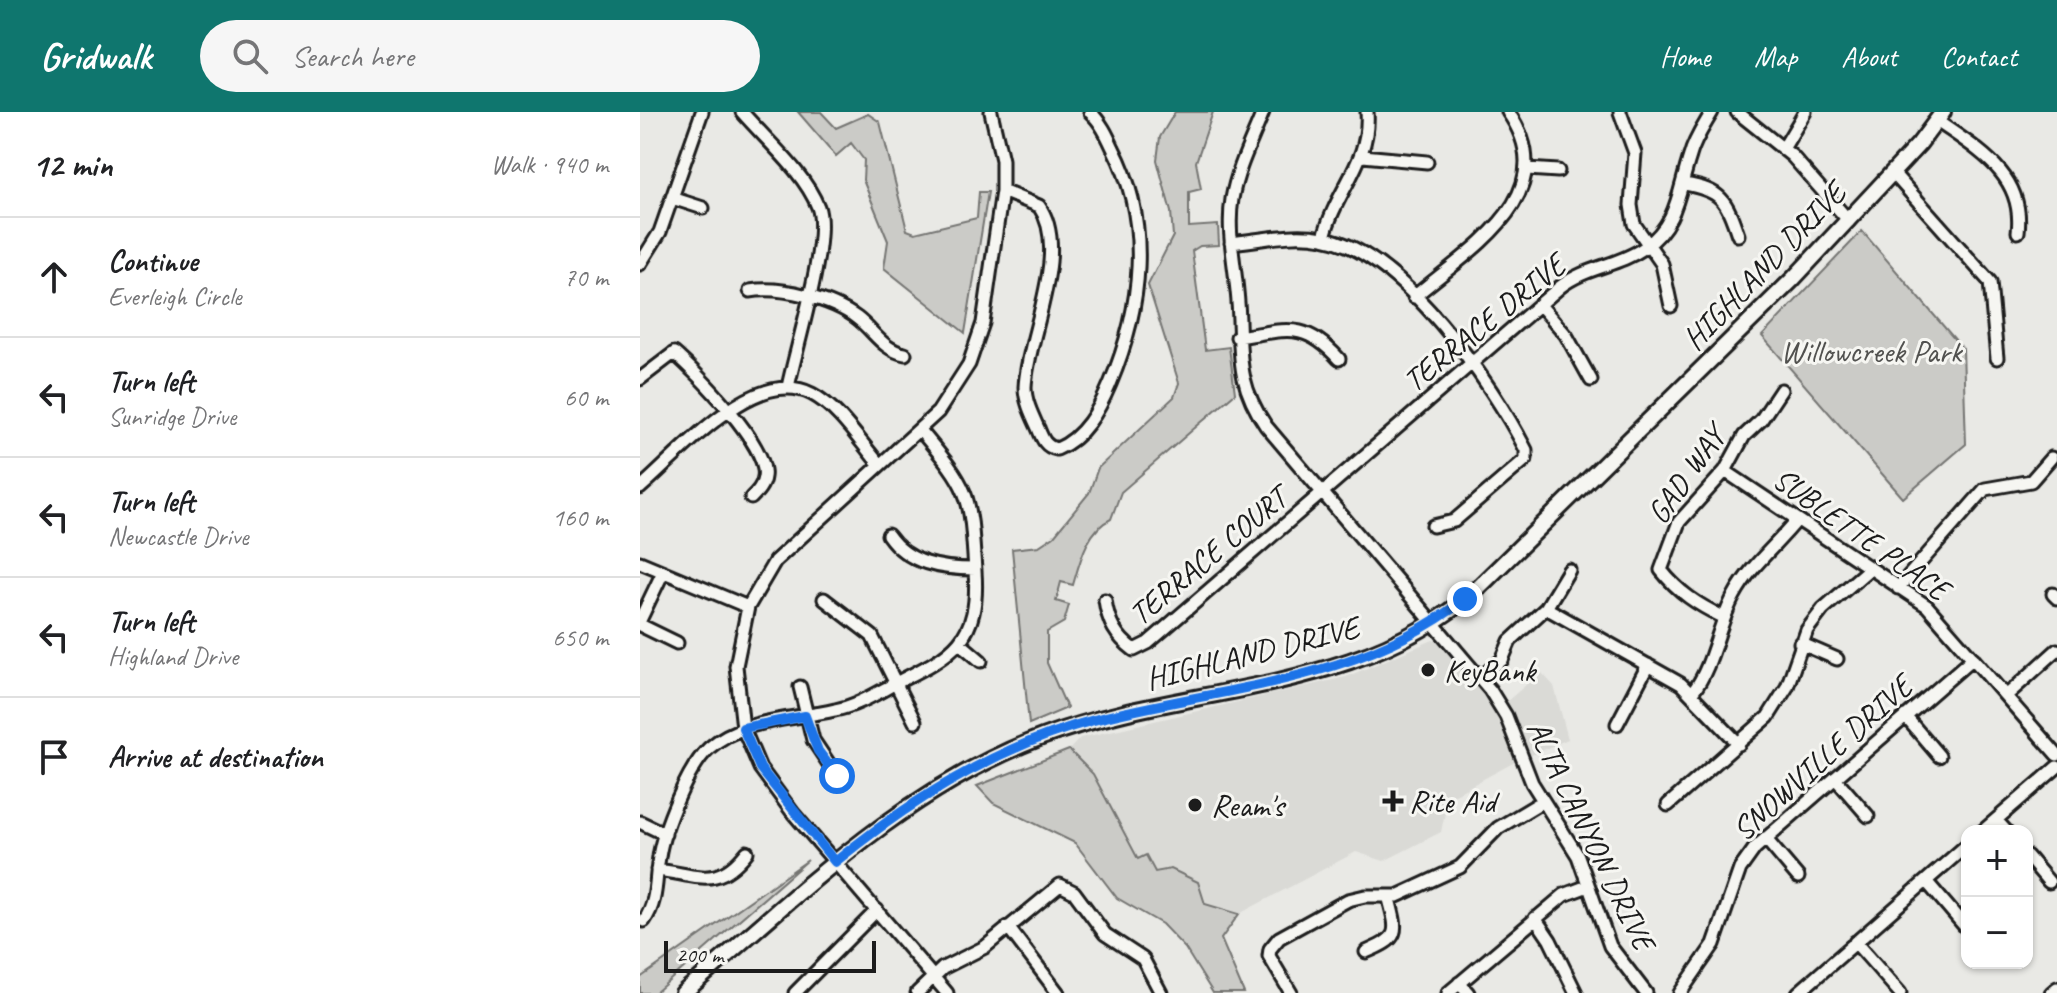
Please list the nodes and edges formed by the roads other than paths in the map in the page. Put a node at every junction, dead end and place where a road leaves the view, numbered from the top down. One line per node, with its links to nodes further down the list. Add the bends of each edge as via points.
1 (702, 112): 21 (street)
2 (742, 112): 32 (street, via 818,206 821,245)
3 (991, 112): 20 (street, via 1002,160)
4 (1263, 112): 27 (street, ALTA CANYON DRIVE, via 1233,194)
5 (1367, 112): 14 (street)
6 (1508, 112): 16 (street, via 1523,137)
7 (1620, 112): 28 (street, via 1635,153 1631,215)
8 (1712, 112): 19 (street, TERRACE DRIVE, via 1690,153)
9 (1737, 112): 13 (street)
10 (1805, 112): 13 (street)
11 (1094, 113): 20 (street, via 1132,193 1139,260 1126,344 1104,398 1080,433 1053,449 1042,437 1025,387 1051,234 1039,206)
12 (1940, 116): 18 (main road, HIGHLAND DRIVE); 24 (street, via 2000,169 2015,195)
13 (1783, 149): 23 (street)
14 (1363, 156): 15 (street); 26 (street, via 1333,209)
15 (1427, 162)
16 (1527, 169): 17 (street); 31 (street, via 1510,213)
17 (1558, 171)
18 (1893, 173): 23 (main road, HIGHLAND DRIVE); 37 (street, via 1990,282)
19 (1684, 184): 25 (street, via 1717,194); 28 (street, TERRACE DRIVE, via 1670,221)
20 (1002, 191): 45 (street, via 976,347 951,396)
21 (672, 198): 22 (street); 29 (street, via 655,243)
22 (703, 208)
23 (1849, 221): 67 (main road, HIGHLAND DRIVE, via 1479,587)
24 (2018, 232)
25 (1738, 235)
26 (1324, 238): 27 (street); 31 (street, via 1372,259)
27 (1231, 243): 35 (street, ALTA CANYON DRIVE)
28 (1648, 245): 33 (street, TERRACE DRIVE, via 1578,275); 34 (street, via 1662,264)
29 (640, 264)
30 (750, 291): 32 (street)
31 (1414, 297): 39 (street)
32 (807, 298): 36 (street, via 841,308 885,347); 42 (street)
33 (1540, 305): 39 (street, TERRACE DRIVE); 41 (street)
34 (1671, 306)
35 (1237, 337): 38 (street, via 1307,332); 50 (street, ALTA CANYON DRIVE, via 1244,384 1257,413)
36 (905, 354)
37 (1997, 358)
38 (1339, 359)
39 (1472, 364): 50 (street, TERRACE DRIVE); 53 (street, via 1499,399 1526,459 1454,521)
40 (640, 379): 44 (street, via 674,353)
41 (1591, 380)
42 (788, 387): 44 (street, via 752,394); 47 (street, via 824,402)
43 (1781, 390): 48 (street, GAD WAY, via 1744,436)
44 (728, 411): 49 (street); 51 (street, via 764,467 760,489)
45 (920, 430): 47 (street); 56 (street, via 956,471 969,497)
46 (2051, 458): 60 (street, via 2031,481 1985,489)
47 (880, 465): 63 (street, via 789,544)
48 (1725, 471): 52 (street, SUBLETTE PLACE); 65 (street, GAD WAY, via 1679,522 1661,570 1695,602)
49 (640, 488)
50 (1323, 493): 62 (street, TERRACE COURT, via 1142,647 1134,650 1114,629); 67 (street, ALTA CANYON DRIVE)
51 (751, 498)
52 (1797, 520): 57 (street, SUBLETTE PLACE); 65 (street, via 1748,573)
53 (1433, 526)
54 (888, 535): 56 (street, via 912,559)
55 (640, 562): 59 (street)
56 (975, 569): 70 (street, via 976,606)
57 (1869, 569): 60 (street, SUBLETTE PLACE); 69 (street, via 1823,609)
58 (1569, 570): 64 (street)
59 (663, 572): 63 (street); 66 (street)
60 (1898, 588): 72 (street, SUBLETTE PLACE, via 1927,606)
61 (824, 599): 77 (street, via 867,631)
62 (1105, 600)
63 (748, 607): 85 (street, via 736,666)
64 (1546, 608): 75 (street); 76 (street)
65 (1723, 617): 79 (street, via 1710,663)
66 (640, 622): 68 (street)
67 (1433, 622): 76 (street, ALTA CANYON DRIVE); 103 (main road, HIGHLAND DRIVE, via 1378,652 1334,667 1095,720 1042,737 922,797)
68 (677, 643)
69 (1800, 643): 73 (street); 86 (street, via 1779,702)
70 (961, 644): 74 (street); 77 (street)
71 (2057, 650): 80 (street)
72 (1973, 658): 80 (street, SUBLETTE PLACE); 82 (street, SNOWVILLE DRIVE)
73 (1837, 659)
74 (981, 661)
75 (1648, 665): 79 (street); 84 (street)
76 (1481, 677): 92 (street, ALTA CANYON DRIVE, via 1506,716)
77 (897, 683): 81 (street, via 850,706); 83 (street)
78 (800, 687): 81 (street)
79 (1693, 692): 86 (street)
80 (2006, 696): 87 (street, SUBLETTE PLACE)
81 (805, 716): 85 (street); 90 (street, via 818,751)
82 (1905, 716): 88 (street); 91 (street, SNOWVILLE DRIVE)
83 (915, 722)
84 (1617, 724)
85 (743, 728): 99 (street, via 721,738 700,758); 103 (street, via 768,779)
86 (1739, 744): 93 (street)
87 (2057, 755)
88 (1939, 756)
89 (2057, 767): 95 (street)
90 (837, 776)
91 (1835, 778): 94 (street); 100 (street, SNOWVILLE DRIVE)
92 (1543, 801): 109 (street, ALTA CANYON DRIVE, via 1578,856); 110 (street, via 1498,828 1465,864)
93 (1668, 805)
94 (1868, 816)
95 (1996, 820): 97 (street); 98 (street)
96 (640, 822): 99 (street)
97 (1990, 825)
98 (2001, 825)
99 (665, 834): 105 (street)
100 (1765, 838): 106 (street); 132 (street, SNOWVILLE DRIVE, via 1740,869 1714,944)
101 (1961, 850): 107 (street)
102 (747, 852): 105 (street, via 730,871 714,878)
103 (835, 862): 111 (street); 121 (main road, HIGHLAND DRIVE)
104 (2033, 863): 108 (street)
105 (657, 870): 113 (street, via 655,899)
106 (1798, 877)
107 (1926, 881): 114 (street); 116 (street)
108 (2049, 882)
109 (1588, 886): 112 (street, via 1564,895); 131 (street, ALTA CANYON DRIVE, via 1610,946)
110 (1389, 899): 117 (street, via 1395,934); 127 (street, via 1358,896 1279,938 1269,956)
111 (877, 910): 118 (street); 122 (street)
112 (1535, 918): 119 (street); 130 (street)
113 (644, 921)
114 (1961, 922)
115 (1008, 927): 118 (street); 125 (street); 126 (street, via 1060,885 1074,892 1105,934 1143,959)
116 (1855, 942): 133 (street); 134 (street)
117 (1366, 952)
118 (934, 976): 123 (street); 124 (street)
119 (1459, 983): 128 (street); 129 (street)
120 (2057, 988): 135 (street)
121 (683, 993)
122 (795, 993)
123 (917, 993)
124 (947, 993)
125 (1058, 993)
126 (1161, 993)
127 (1291, 993)
128 (1448, 993)
129 (1468, 993)
130 (1576, 993)
131 (1646, 993)
132 (1680, 993)
133 (1798, 993)
134 (1900, 993)
135 (2051, 993)

